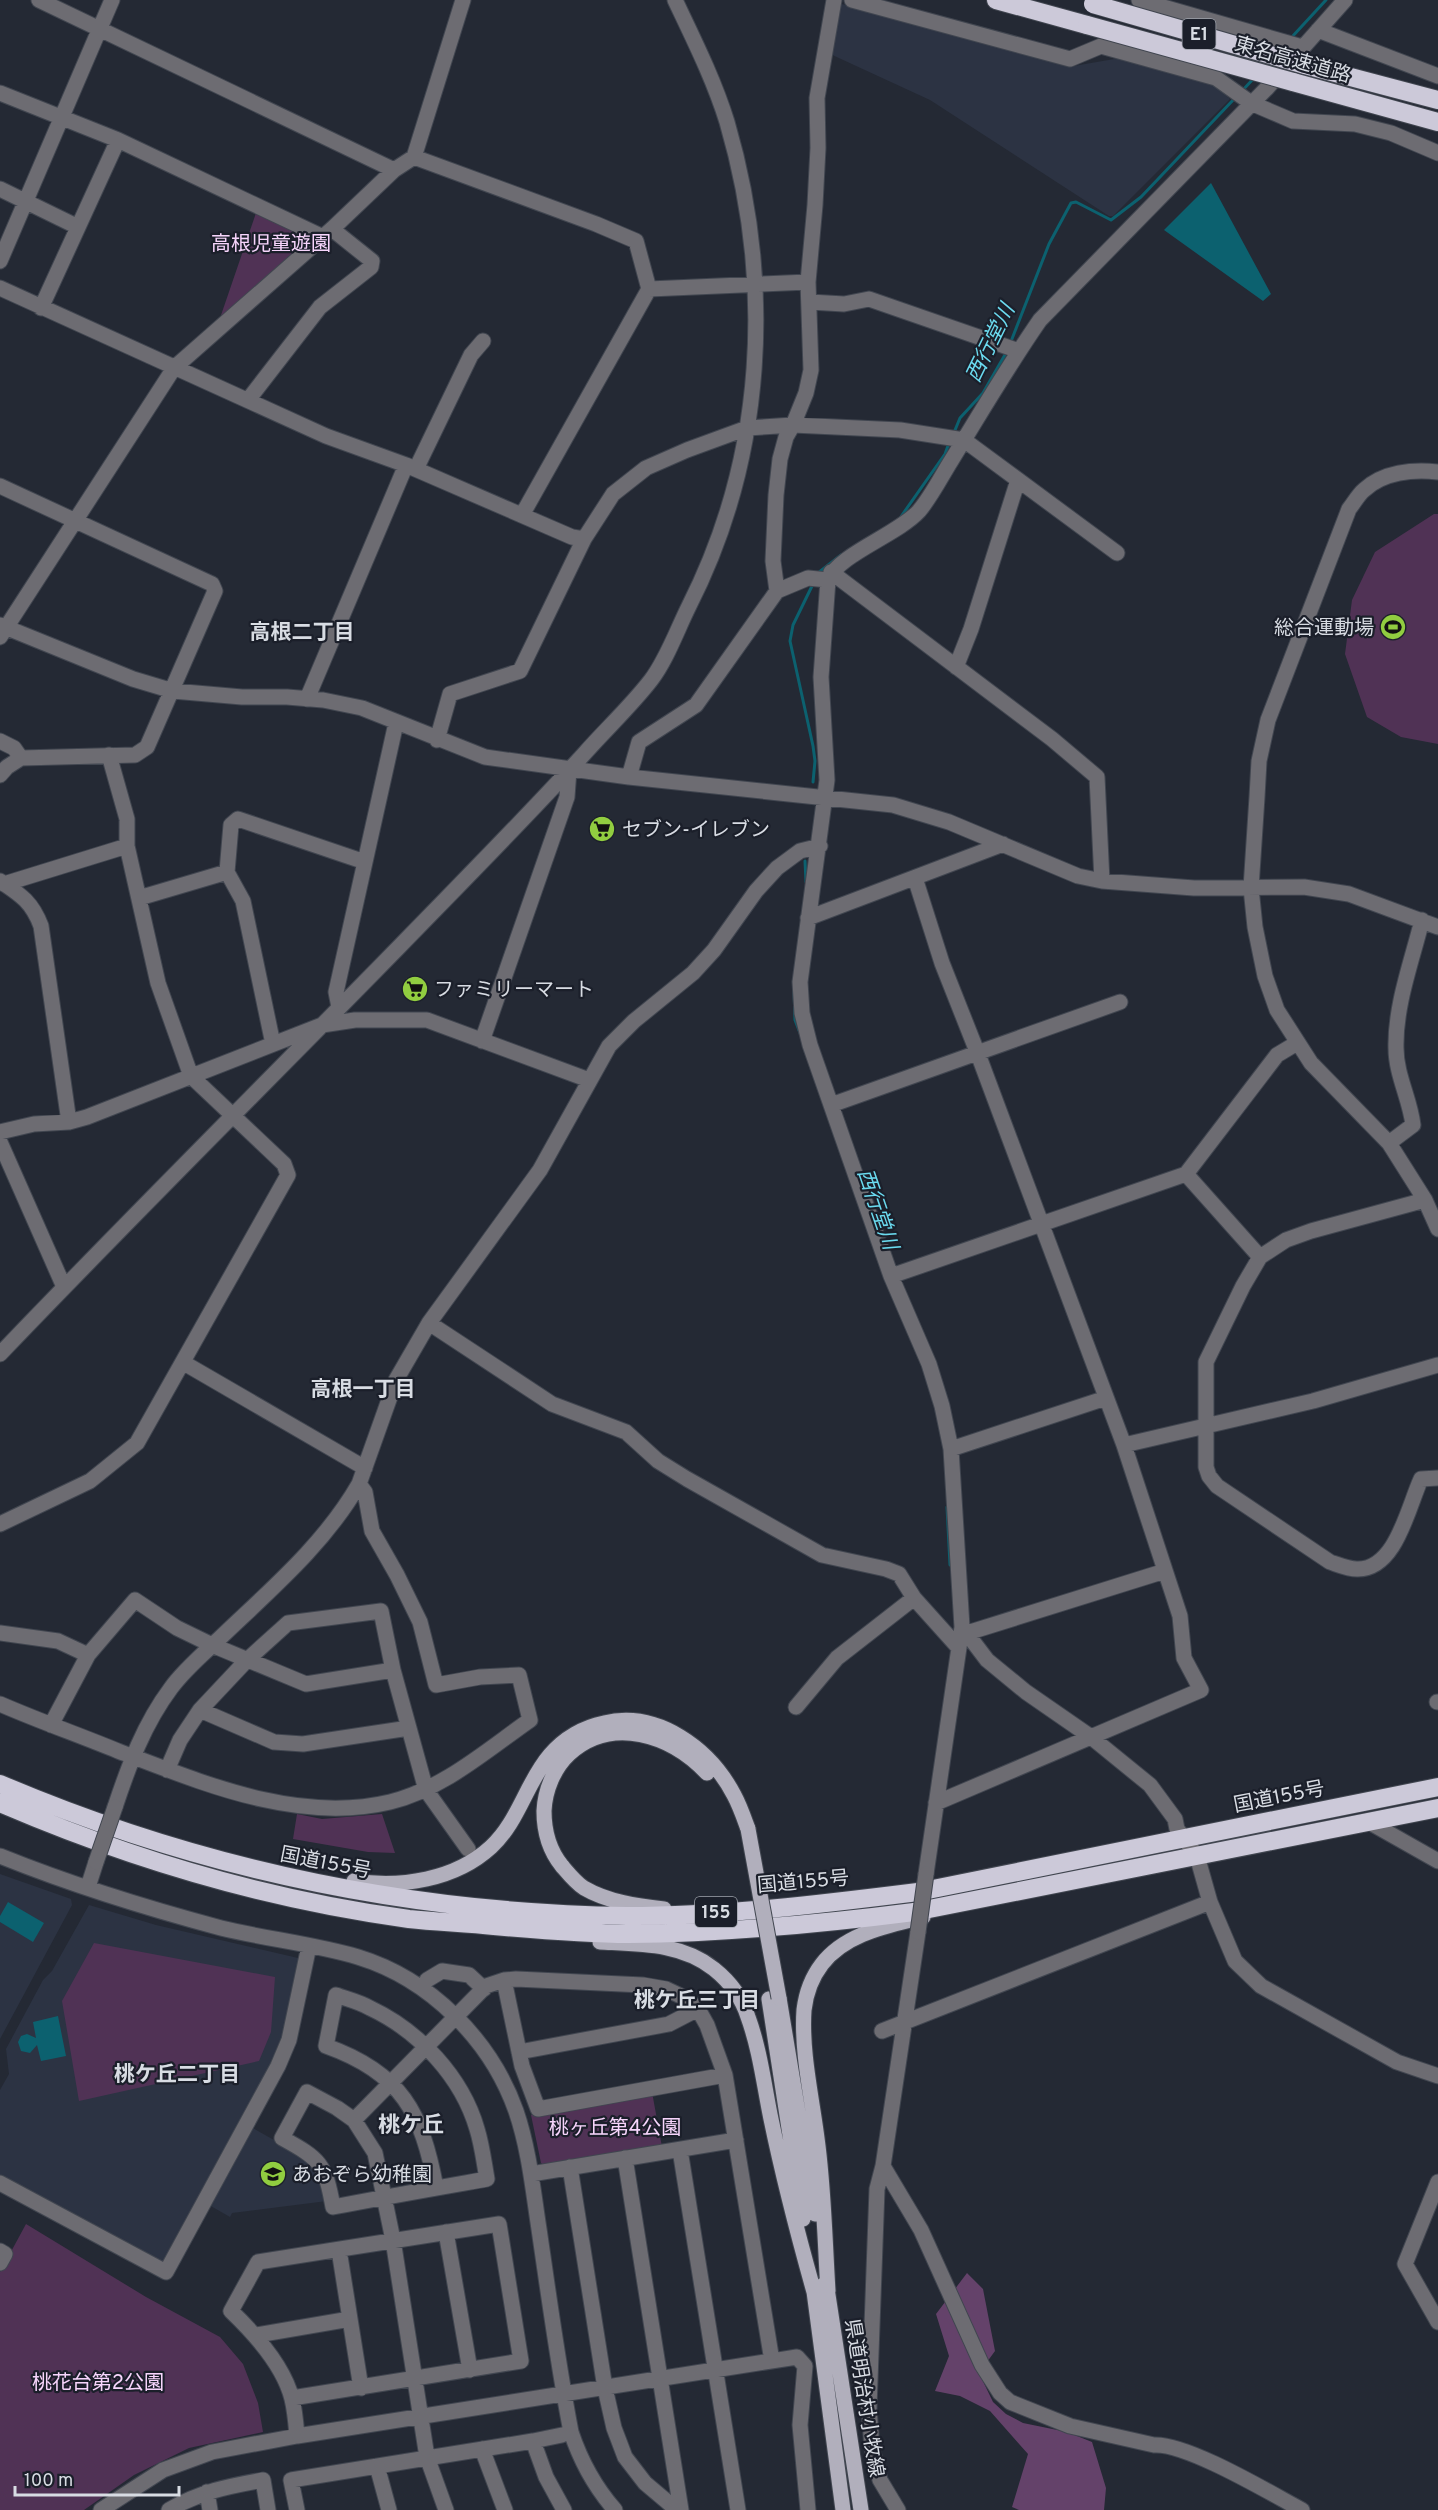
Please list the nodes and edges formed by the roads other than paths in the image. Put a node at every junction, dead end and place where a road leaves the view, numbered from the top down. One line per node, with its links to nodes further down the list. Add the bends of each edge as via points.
1 (39, 0): 12 (street)
2 (112, 0): 12 (street)
3 (463, 0): 24 (street)
4 (675, 0): 32 (street, via 726,119 743,185)
5 (834, 0): 31 (street, via 817,98 818,160)
6 (852, 0): 15 (street, via 1070,59 1101,46)
7 (996, 0): 21 (highway, 東名高速道路 / E1, bridge)
8 (1139, 0): 11 (street)
9 (1345, 0): 13 (street)
10 (1086, 2): 14 (highway, 東名高速道路 / E1, bridge)
11 (1184, 6): 14 (street); 15 (street)
12 (99, 30): 20 (street); 25 (street)
13 (1318, 30): 14 (street); 16 (street)
14 (1296, 50): 18 (street, via 1267,88); 19 (highway, 東名高速道路 / E1)
15 (1165, 64): 18 (street, via 1216,78)
16 (1438, 76)
17 (0, 93): 20 (street)
18 (1243, 97): 23 (street, via 1293,121 1355,124 1391,133); 38 (street)
19 (1438, 100)
20 (62, 116): 22 (street); 27 (street)
21 (1438, 122)
22 (118, 140): 28 (street); 29 (street)
23 (1438, 153)
24 (414, 157): 25 (street); 34 (street, via 636,241)
25 (394, 170): 29 (street)
26 (0, 189): 27 (street)
27 (27, 202): 28 (street); 30 (street)
28 (78, 227): 36 (street)
29 (327, 233): 39 (street); 40 (street, via 372,261 371,267 321,307)
30 (0, 261)
31 (808, 282): 32 (street); 35 (street)
32 (756, 284): 34 (street); 42 (street, via 754,376)
33 (0, 288): 36 (street)
34 (649, 289): 48 (street)
35 (810, 302): 38 (street, via 843,304 869,299); 41 (street, via 811,370)
36 (41, 308): 39 (street)
37 (483, 341): 44 (street, via 471,355)
38 (1012, 349): 43 (street)
39 (174, 368): 40 (street); 49 (street)
40 (248, 400): 44 (street, via 326,436)
41 (793, 425): 42 (street); 43 (street, via 900,430); 53 (street, via 786,437 776,495 772,561)
42 (747, 428): 50 (street, via 646,468 613,494); 63 (street, via 740,470 707,570 652,678)
43 (956, 438): 46 (street); 52 (street, via 919,511)
44 (411, 467): 48 (street); 57 (street)
45 (1438, 472): 75 (street, via 1408,471 1383,478 1364,489 1349,510 1268,720 1259,761)
46 (1018, 480): 51 (street); 55 (street)
47 (0, 486): 49 (street)
48 (522, 515): 50 (street)
49 (75, 521): 54 (street); 56 (street, via 212,584 215,591)
50 (584, 539): 59 (street, via 520,671 450,694)
51 (1117, 553)
52 (830, 576): 53 (street, via 808,578); 55 (street); 66 (street, via 822,677)
53 (777, 591): 65 (street, via 696,705 639,742)
54 (2, 630): 56 (street)
55 (956, 667): 73 (street, via 1096,777)
56 (173, 691): 57 (street); 61 (street, via 147,747 135,755)
57 (307, 699): 58 (street, via 362,708)
58 (396, 723): 59 (street); 70 (street)
59 (436, 740): 63 (street, via 484,758)
60 (0, 741): 62 (street, via 14,748)
61 (110, 755): 62 (street); 68 (street, via 128,819)
62 (21, 758): 64 (street)
63 (569, 770): 65 (street); 81 (street); 83 (street, via 567,797)
64 (0, 775)
65 (629, 777): 66 (street)
66 (826, 799): 67 (street, via 892,805); 69 (street)
67 (1003, 844): 72 (street); 73 (street, via 1078,876)
68 (127, 846): 74 (street); 76 (street)
69 (810, 849): 77 (street); 88 (street, via 777,868 693,973 609,1046)
70 (365, 862): 71 (street, via 238,819 231,825); 81 (street, via 336,992)
71 (227, 872): 76 (street); 85 (street, via 243,901)
72 (915, 878): 77 (street); 86 (street, via 942,963)
73 (1102, 881): 75 (street, via 1162,887)
74 (2, 883): 91 (street, via 27,900 41,926)
75 (1251, 888): 78 (street, via 1304,887 1349,894); 84 (street, via 1265,976 1277,1010)
76 (139, 898): 87 (street, via 158,982)
77 (808, 918): 89 (street, via 800,982 802,1013)
78 (1422, 920): 79 (street); 94 (street, via 1397,1018 1400,1080 1413,1125)
79 (1438, 927)
80 (1120, 1002): 86 (street)
81 (339, 1007): 82 (street)
82 (322, 1025): 83 (street, via 355,1020 427,1020); 85 (street); 90 (street)
83 (482, 1041): 88 (street)
84 (1297, 1043): 94 (street, via 1311,1063); 95 (street, via 1277,1055)
85 (273, 1044): 87 (street)
86 (978, 1054): 89 (street); 98 (street)
87 (191, 1076): 90 (street); 91 (street)
88 (589, 1080): 102 (street, via 540,1170)
89 (831, 1105): 100 (street)
90 (234, 1115): 101 (street); 104 (street, via 284,1164 288,1175)
91 (69, 1122): 92 (street, via 34,1124)
92 (0, 1132)
93 (0, 1142): 101 (street)
94 (1389, 1143): 96 (street)
95 (1186, 1174): 98 (street); 99 (street)
96 (1425, 1200): 97 (street); 99 (street, via 1311,1231 1286,1240)
97 (1437, 1222)
98 (1041, 1225): 100 (street); 106 (street)
99 (1260, 1257): 107 (street, via 1206,1362)
100 (891, 1276): 109 (street, via 929,1364)
101 (64, 1287): 103 (street)
102 (429, 1323): 110 (street, via 396,1380); 115 (street, via 552,1404 626,1432 658,1461 822,1556 899,1575)
103 (0, 1354)
104 (184, 1363): 110 (street); 113 (street, via 137,1443 90,1480)
105 (1438, 1365): 107 (street)
106 (1106, 1398): 108 (street); 109 (street)
107 (1206, 1426): 108 (street); 111 (street, via 1206,1467 1216,1486 1330,1562 1351,1569 1360,1570 1390,1552 1421,1479)
108 (1124, 1445): 114 (street)
109 (951, 1449): 116 (street)
110 (364, 1468): 112 (street)
111 (1438, 1478)
112 (359, 1484): 118 (street, via 316,1545); 133 (street, via 365,1492 372,1531 420,1622 436,1685 519,1675 530,1720)
113 (0, 1524)
114 (1165, 1572): 116 (street); 128 (street, via 1180,1617 1184,1658 1201,1690)
115 (914, 1598): 119 (street); 124 (street, via 837,1658)
116 (964, 1630): 119 (street); 128 (street, via 987,1660)
117 (0, 1633): 120 (street, via 58,1641)
118 (212, 1646): 120 (street, via 135,1600); 121 (street); 129 (street, via 172,1686)
119 (958, 1647): 135 (street)
120 (88, 1654): 126 (street)
121 (246, 1660): 122 (street, via 306,1684); 122 (street, via 288,1623 381,1611); 125 (street)
122 (393, 1670): 127 (street)
123 (0, 1704): 126 (street)
124 (796, 1707)
125 (200, 1710): 127 (street, via 274,1742 303,1744); 130 (street, via 180,1740)
126 (51, 1725): 129 (street)
127 (409, 1728): 133 (street)
128 (1091, 1737): 135 (street); 139 (street, via 1150,1785)
129 (132, 1756): 130 (street); 146 (street, bridge)
130 (167, 1770): 133 (street, via 269,1801 328,1810 391,1802)
131 (0, 1785): 141 (highway, 国道155号 / 155)
132 (1438, 1787): 139 (highway, 国道155号 / 155)
133 (426, 1790): 140 (street)
134 (0, 1803): 149 (highway, 国道155号 / 155, via 173,1867 284,1896 410,1918)
135 (936, 1803): 156 (street, bridge)
136 (1438, 1808): 137 (highway, 国道155号 / 155)
137 (1369, 1822): 143 (highway, 国道155号 / 155); 144 (street)
138 (743, 1830): 141 (main road, via 729,1786 696,1748 662,1727 625,1720 585,1729 561,1744 539,1769 512,1822 492,1846 468,1864 440,1876 407,1883 372,1884); 148 (main road, via 712,1779 687,1755 655,1738 625,1732 601,1735 573,1750 552,1777 544,1806 547,1841 555,1857 583,1888 612,1900); 179 (main road)
139 (1186, 1838): 143 (street); 148 (highway, 国道155号 / 155, via 918,1892)
140 (468, 1850)
141 (188, 1852): 148 (highway, 国道155号 / 155, via 291,1880 408,1901 555,1913)
142 (0, 1856): 146 (street)
143 (1197, 1856): 145 (highway, 国道155号 / 155); 147 (street)
144 (1438, 1861)
145 (1046, 1886): 149 (highway, 国道155号 / 155, via 848,1921 628,1934); 179 (main road, via 872,1930 830,1954 813,1978 807,1992 804,2026 819,2149)
146 (88, 1887): 150 (street, via 137,1905)
147 (1210, 1902): 156 (street); 161 (street, via 1235,1962 1261,1986 1397,2062)
148 (703, 1913)
149 (540, 1930): 179 (main road, via 575,1940 668,1948 699,1959 728,1982 748,2016 758,2048 787,2191)
150 (309, 1946): 155 (street, via 359,1957 395,1972); 170 (street, via 289,2040 278,2066 166,2272)
151 (427, 1980): 153 (street, via 442,1971 469,1975)
152 (504, 1980): 153 (street); 154 (street, via 643,1985 666,1989); 159 (street)
153 (484, 1989): 155 (street)
154 (698, 2009): 159 (street, via 669,2024); 160 (street)
155 (456, 2017): 158 (street); 169 (street, via 488,2056 509,2093)
156 (904, 2022): 157 (street); 167 (street)
157 (882, 2031)
158 (426, 2045): 162 (street); 162 (street, via 370,2007 336,1995 326,2046 349,2054); 172 (street, via 450,2075 472,2114 487,2179)
159 (519, 2052): 160 (street, via 538,2109)
160 (725, 2075): 164 (street)
161 (1438, 2076)
162 (390, 2082): 163 (street); 172 (street, via 409,2105 423,2132)
163 (354, 2120): 173 (street, via 375,2153); 173 (street, via 307,2092 282,2138 318,2160 333,2206)
164 (736, 2140): 165 (street); 183 (street)
165 (680, 2150): 166 (street); 185 (street)
166 (625, 2158): 168 (street); 187 (street)
167 (883, 2166): 215 (street, via 877,2189 869,2408 872,2448 880,2480); 216 (street, via 921,2230 982,2365 1010,2402 1070,2426 1164,2444 1221,2467)
168 (570, 2167): 169 (street); 189 (street)
169 (531, 2174): 190 (street)
170 (0, 2183)
171 (1437, 2185): 181 (street, via 1405,2264)
172 (436, 2188): 173 (street)
173 (385, 2197): 175 (street)
174 (446, 2232): 175 (street); 184 (street); 184 (street, via 499,2224 521,2361)
175 (393, 2240): 176 (street); 186 (street)
176 (339, 2250): 180 (street); 182 (street, via 258,2262 231,2311)
177 (0, 2251): 178 (street, via 5,2254)
178 (0, 2263)
179 (821, 2292): 213 (main road, 県道明治村小牧線); 214 (main road, 県道明治村小牧線)
180 (350, 2319): 182 (street); 188 (street)
181 (1438, 2322)
182 (257, 2335): 191 (street)
183 (772, 2361): 185 (street); 212 (street, via 797,2357 805,2366 800,2425)
184 (470, 2370): 186 (street)
185 (715, 2370): 187 (street); 211 (street)
186 (414, 2379): 188 (street); 192 (street)
187 (661, 2379): 189 (street); 210 (street)
188 (361, 2388): 191 (street)
189 (605, 2388): 190 (street); 210 (street, via 625,2457 645,2483)
190 (564, 2395): 192 (street); 209 (street, via 580,2460)
191 (292, 2398): 194 (street)
192 (421, 2416): 194 (street); 197 (street)
193 (562, 2435): 195 (street)
194 (297, 2436): 200 (street, via 188,2460 163,2470)
195 (533, 2441): 196 (street); 208 (street)
196 (482, 2449): 197 (street); 207 (street)
197 (427, 2457): 198 (street); 206 (street)
198 (377, 2466): 204 (street, via 291,2480); 205 (street)
199 (207, 2492): 201 (street); 202 (street); 203 (street, via 263,2480)
200 (101, 2510)
201 (169, 2510)
202 (210, 2510)
203 (268, 2510)
204 (297, 2510)
205 (389, 2510)
206 (446, 2510)
207 (505, 2510)
208 (564, 2510)
209 (615, 2510)
210 (679, 2510)
211 (738, 2510)
212 (808, 2510)
213 (843, 2510)
214 (861, 2510)
215 (898, 2510)
216 (1302, 2510)

